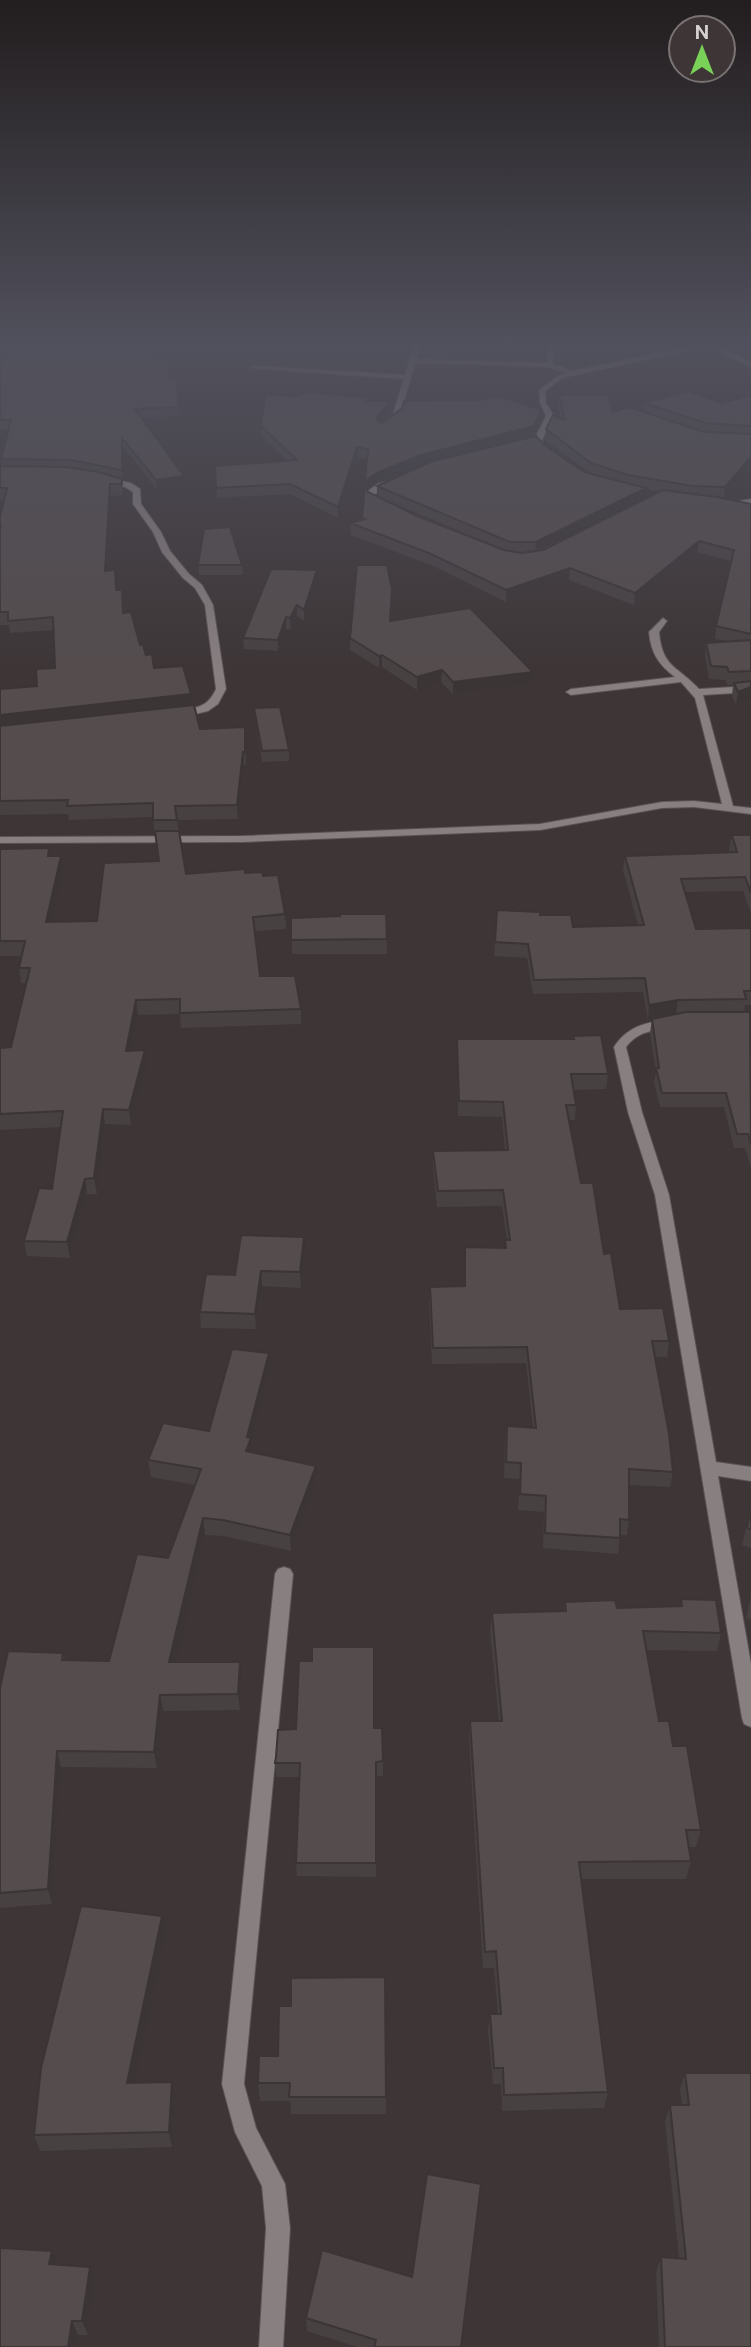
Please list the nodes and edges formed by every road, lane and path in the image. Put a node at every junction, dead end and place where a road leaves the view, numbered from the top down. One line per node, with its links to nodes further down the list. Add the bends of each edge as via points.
1 (552, 455): 2 (street)
2 (557, 458)
3 (93, 477): 13 (street, via 137,491 137,504 166,552 199,587 209,605 221,689 205,709)
4 (405, 478): 7 (street, via 380,486 370,495)
5 (751, 501): 6 (street)
6 (712, 503)
7 (397, 511)
8 (663, 621): 9 (street, via 654,632 654,651)
9 (681, 679): 11 (street); 12 (street)
10 (751, 689): 12 (street)
11 (571, 692)
12 (697, 692): 14 (street)
13 (164, 716)
14 (727, 808): 15 (street); 16 (street, via 694,804 638,807 540,827 242,839)
15 (751, 811)
16 (0, 840)
17 (689, 1022): 18 (street, via 641,1027 620,1046 662,1195)
18 (708, 1468): 19 (street); 21 (street)
19 (751, 1474)
20 (284, 1574): 22 (street, via 233,2084 246,2132 273,2184 278,2228)
21 (751, 1718)
22 (271, 2347)

